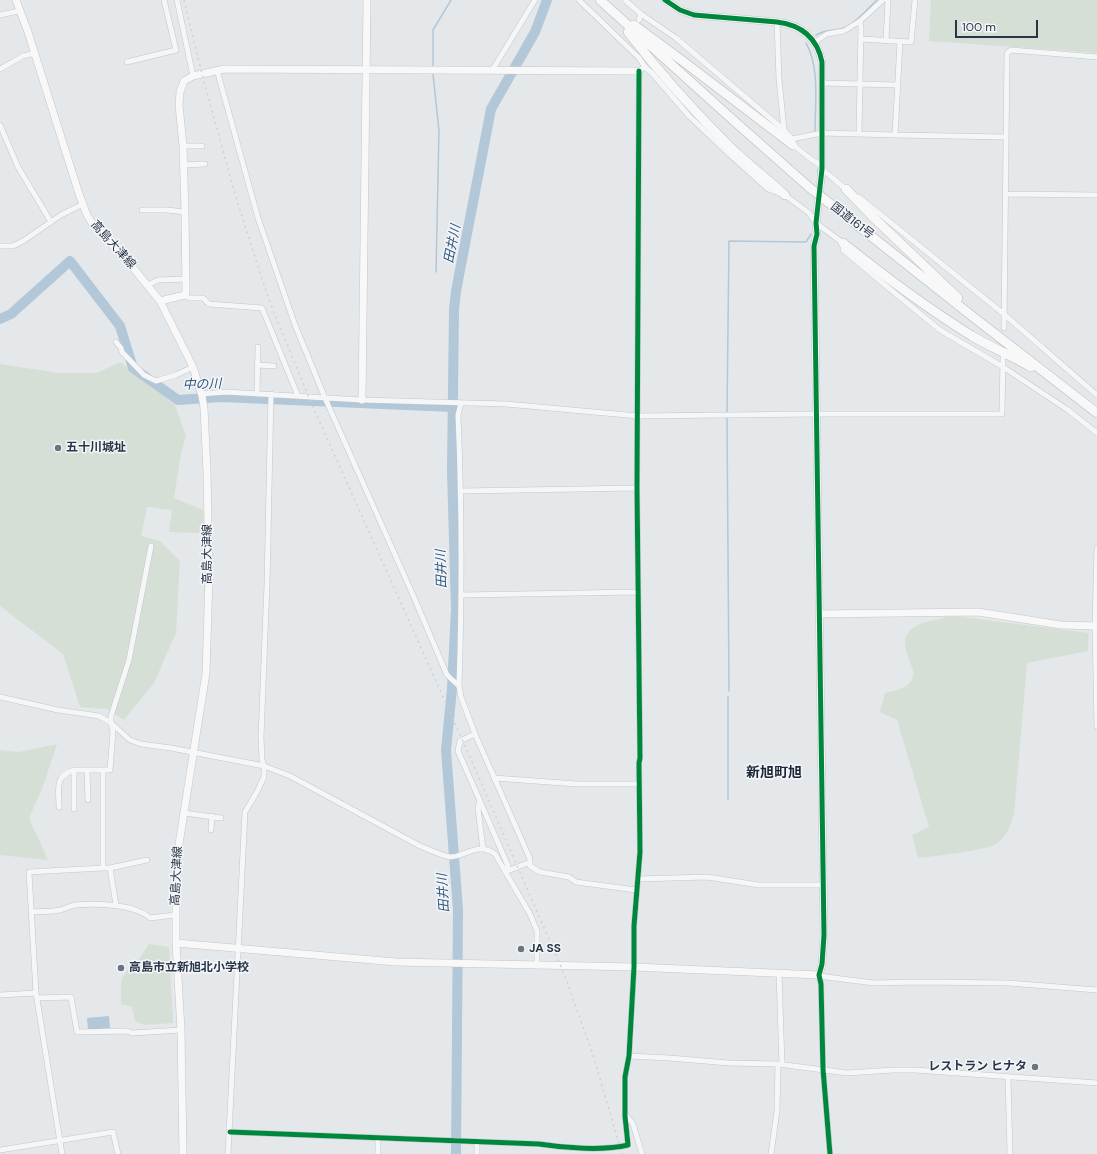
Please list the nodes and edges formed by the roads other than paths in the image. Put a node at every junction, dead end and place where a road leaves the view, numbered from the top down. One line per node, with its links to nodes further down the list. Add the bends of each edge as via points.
1 (16, 0): 14 (street, 高島大津線)
2 (164, 0): 27 (street, via 176,50)
3 (177, 0): 33 (street)
4 (367, 0): 31 (street)
5 (535, 0): 32 (street)
6 (579, 0): 29 (street, via 639,57)
7 (600, 0): 15 (highway, 国道161号)
8 (625, 0): 16 (street)
9 (665, 0): 20 (street, via 694,15)
10 (883, 0): 19 (street)
11 (888, 0): 22 (street)
12 (908, 0): 13 (street)
13 (915, 0): 24 (street, via 911,42)
14 (19, 11): 17 (street); 25 (street, 高島大津線)
15 (612, 12): 43 (highway, via 657,41); 51 (highway, via 677,92 728,145); 73 (highway, 国道161号, bridge, via 810,188)
16 (640, 14): 18 (street); 38 (street, via 676,38)
17 (0, 15)
18 (639, 20)
19 (860, 21): 21 (street); 23 (street, via 844,31 827,34)
20 (777, 22): 23 (street, via 801,29); 38 (street)
21 (861, 39): 22 (street); 35 (street)
22 (886, 41): 24 (street)
23 (816, 42): 34 (street, via 822,62)
24 (900, 42): 36 (street)
25 (35, 53): 28 (street, via 23,56); 53 (street, 高島大津線)
26 (1097, 57): 42 (street, via 1011,50 1007,53)
27 (128, 62)
28 (0, 69)
29 (642, 69): 32 (street); 51 (street, via 652,73 723,149 768,189); 84 (street)
30 (217, 70): 31 (street); 33 (street); 79 (street, via 258,218 295,325)
31 (366, 70): 32 (street); 80 (street)
32 (493, 70)
33 (193, 76): 44 (street, via 184,81 180,92)
34 (823, 83): 35 (street); 39 (street)
35 (860, 84): 36 (street); 40 (street)
36 (897, 85): 41 (street)
37 (0, 125): 56 (street, via 18,167)
38 (784, 130): 43 (street)
39 (822, 133): 40 (street); 43 (street); 48 (street)
40 (859, 134): 41 (street)
41 (895, 135): 42 (street)
42 (1006, 137): 50 (street)
43 (793, 142): 48 (street)
44 (183, 146): 45 (street); 47 (street)
45 (202, 146)
46 (205, 164): 47 (street)
47 (183, 165): 55 (street)
48 (822, 168): 49 (street); 57 (street)
49 (846, 190): 64 (street, via 856,195); 73 (highway, via 952,294 1038,362)
50 (1006, 194): 52 (street); 64 (street)
51 (785, 195): 57 (street, via 810,213)
52 (1097, 195)
53 (83, 204): 56 (street); 61 (street, 高島大津線, via 92,223)
54 (142, 210): 55 (street)
55 (185, 212): 60 (street)
56 (51, 222): 59 (street, via 23,241 12,246)
57 (816, 223): 58 (street); 83 (street)
58 (843, 243): 72 (street, via 843,250 940,330); 73 (highway, via 881,274 944,318)
59 (0, 246)
60 (186, 279): 61 (street, via 158,280); 62 (street)
61 (148, 285): 63 (street, 高島大津線)
62 (185, 294): 63 (street); 77 (street, via 189,298 203,298 209,304 262,308)
63 (160, 301): 71 (street, 高島大津線)
64 (1005, 315): 65 (street); 76 (street)
65 (1004, 328)
66 (116, 342): 71 (street, via 144,375 156,381)
67 (258, 347): 69 (street)
68 (1004, 358): 72 (street)
69 (258, 365): 70 (street); 74 (street)
70 (274, 366)
71 (192, 367): 78 (street, 高島大津線)
72 (1003, 367): 83 (street, via 1002,414); 85 (street, via 1068,410)
73 (1060, 384): 82 (highway, 国道161号)
74 (257, 394): 75 (street); 78 (street, via 226,392)
75 (271, 394): 77 (street); 100 (street, via 261,737)
76 (1097, 395)
77 (298, 396): 79 (street)
78 (202, 397): 99 (street, 高島大津線, via 209,543 208,622 206,673)
79 (325, 398): 80 (street); 94 (street, via 447,675)
80 (362, 400): 81 (street)
81 (461, 403): 84 (street, via 506,404); 87 (street, via 458,414)
82 (1097, 413)
83 (816, 414): 84 (street); 92 (street)
84 (638, 416): 86 (street)
85 (1097, 434)
86 (637, 488): 87 (street); 90 (street)
87 (462, 491): 91 (street)
88 (151, 546): 96 (street, via 129,660)
89 (1097, 548): 93 (street)
90 (637, 592): 91 (street); 105 (street)
91 (462, 595): 94 (street)
92 (819, 614): 93 (street, via 978,612 1061,625); 121 (street)
93 (1096, 626): 97 (street)
94 (458, 685): 98 (street)
95 (0, 698): 96 (street, via 99,716)
96 (111, 723): 99 (street, via 130,740); 103 (street, via 113,732 110,770)
97 (1097, 727)
98 (475, 734): 104 (street); 107 (street, via 460,741 458,751)
99 (193, 753): 100 (street); 110 (street, 高島大津線)
100 (264, 766): 114 (street, via 290,776 436,853 452,857); 127 (street, via 264,777 258,792 244,812)
101 (74, 770): 102 (street); 108 (street, via 58,783); 109 (street)
102 (88, 770): 103 (street); 106 (street)
103 (104, 770): 117 (street)
104 (494, 778): 105 (street, via 577,784); 116 (street)
105 (639, 784): 120 (street)
106 (88, 800)
107 (480, 801): 114 (street, via 478,808); 119 (street, via 508,866)
108 (59, 807)
109 (74, 809)
110 (184, 812): 111 (street); 125 (street, 高島大津線, via 179,844)
111 (212, 816): 112 (street); 113 (street)
112 (221, 818)
113 (211, 830)
114 (483, 849): 119 (street, via 496,854)
115 (147, 860): 118 (street)
116 (530, 862): 119 (street); 122 (street, via 530,866 540,872 569,877 576,882)
117 (103, 868): 118 (street); 124 (street, via 29,872)
118 (110, 868): 123 (street)
119 (506, 872): 128 (street, via 537,931)
120 (638, 878): 121 (street, via 707,877 759,885); 122 (street)
121 (824, 885): 131 (street, via 824,935)
122 (636, 890): 129 (street)
123 (116, 905): 124 (street, via 76,905 61,910); 125 (street, via 125,906 150,918)
124 (32, 912): 134 (street)
125 (176, 915): 126 (street, 高島大津線)
126 (176, 943): 127 (street); 135 (street, 高島大津線)
127 (239, 948): 128 (street, via 396,962); 142 (street)
128 (537, 966): 129 (street)
129 (634, 967): 130 (street); 136 (street)
130 (779, 974): 131 (street); 137 (street)
131 (819, 975): 132 (street, via 874,982 1008,983); 138 (street)
132 (1097, 990)
133 (0, 995): 134 (street)
134 (36, 996): 135 (street, via 71,997 77,1032 132,1033); 144 (street)
135 (181, 1030): 149 (street, 高島大津線)
136 (628, 1056): 137 (street); 141 (street, via 624,1077)
137 (780, 1064): 138 (street); 154 (street)
138 (823, 1069): 139 (street, via 847,1073 915,1070); 155 (street)
139 (1008, 1077): 140 (street); 156 (street)
140 (1097, 1083)
141 (625, 1113): 145 (street, via 628,1145 616,1148); 153 (street, via 633,1124)
142 (230, 1132): 143 (street); 150 (street)
143 (378, 1139): 145 (street); 151 (street)
144 (60, 1140): 146 (street); 147 (street); 148 (street, via 113,1132)
145 (477, 1142): 152 (street)
146 (0, 1150)
147 (62, 1154)
148 (118, 1154)
149 (183, 1154)
150 (228, 1154)
151 (378, 1154)
152 (477, 1154)
153 (642, 1154)
154 (771, 1154)
155 (830, 1154)
156 (1010, 1154)

